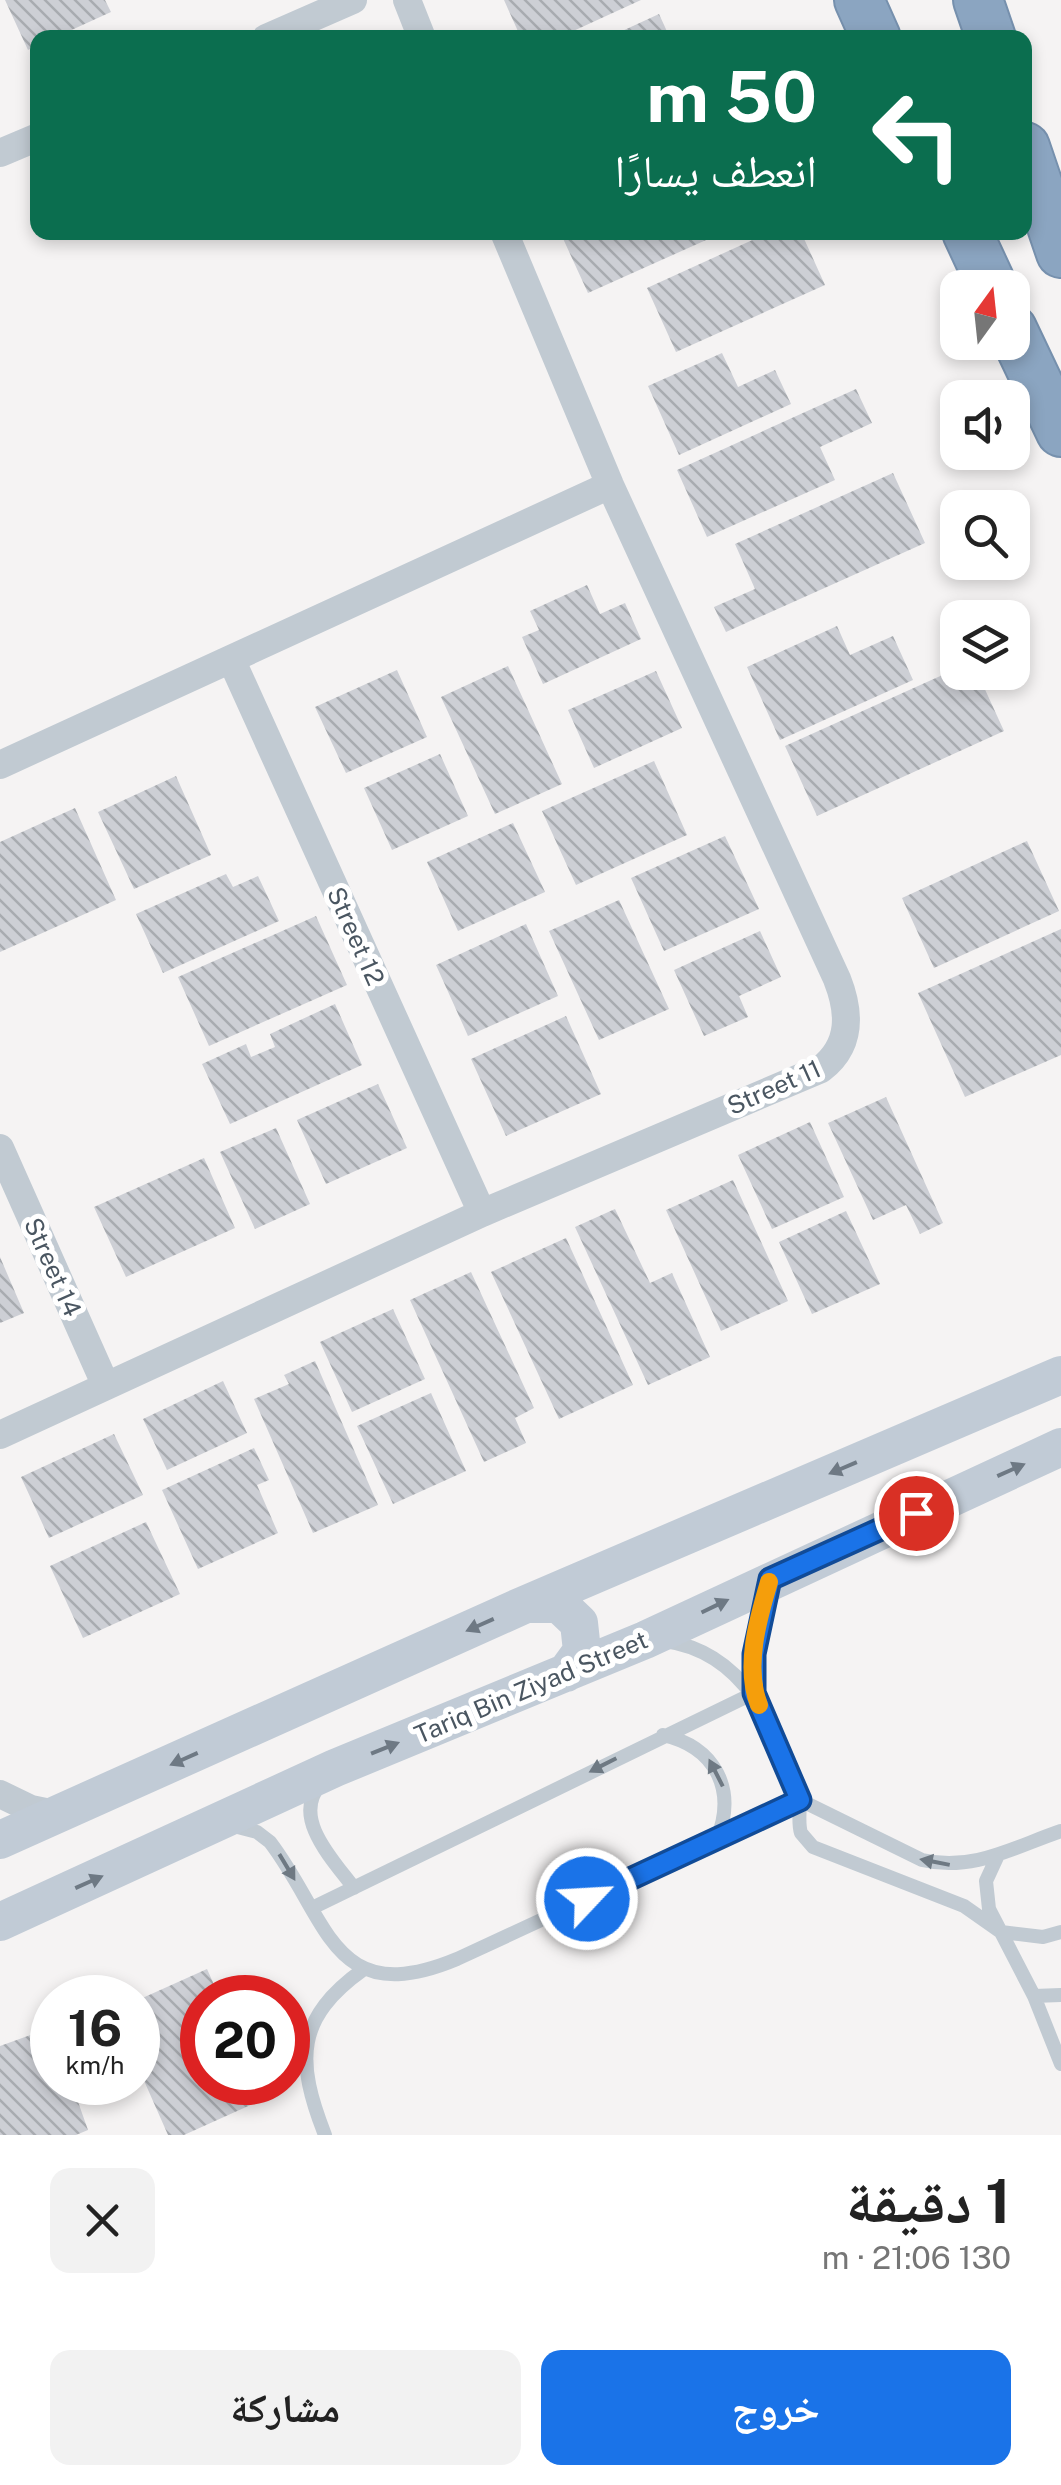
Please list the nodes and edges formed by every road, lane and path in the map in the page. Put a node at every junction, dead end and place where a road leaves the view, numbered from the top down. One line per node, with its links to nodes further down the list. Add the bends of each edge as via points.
1 (353, 0): 5 (street)
2 (406, 0): 6 (street)
3 (859, 0): 7 (highway)
4 (978, 0): 8 (highway)
5 (284, 30)
6 (419, 30)
7 (872, 30)
8 (988, 30)
9 (30, 140): 10 (street)
10 (1, 151)
11 (1032, 168): 14 (highway)
12 (507, 240): 18 (street, Street 11)
13 (971, 240): 15 (highway)
14 (1061, 253)
15 (985, 270)
16 (1027, 360): 17 (highway)
17 (1061, 432)
18 (610, 485): 19 (street); 22 (street, Street 11, via 837,979 846,1025 840,1048 821,1069)
19 (230, 659): 20 (street); 22 (street, Street 12)
20 (0, 764)
21 (0, 1148): 24 (street, Street 14)
22 (482, 1213): 24 (street, Street 11)
23 (1061, 1375): 28 (main road, one-way to 28)
24 (106, 1386): 25 (street, Street 11)
25 (0, 1435)
26 (1061, 1447): 27 (main road, Tariq Bin Ziyad Street, one-way to 26)
27 (770, 1579): 29 (main road, Tariq Bin Ziyad Street, one-way to 27); 31 (lane, via 754,1654)
28 (524, 1605): 30 (main road, via 552,1602 575,1617 582,1651); 36 (main road, one-way to 36)
29 (645, 1640): 30 (main road, Tariq Bin Ziyad Street); 31 (lane, via 698,1649)
30 (566, 1673): 33 (main road, Tariq Bin Ziyad Street, one-way to 30)
31 (754, 1693): 32 (lane); 35 (lane)
32 (663, 1734): 39 (lane, one-way to 32, via 726,1801 714,1763 700,1749); 42 (lane, one-way to 42)
33 (336, 1768): 37 (main road, Tariq Bin Ziyad Street); 42 (lane, via 314,1792 310,1820)
34 (0, 1794): 36 (street)
35 (800, 1800): 39 (lane); 41 (lane, one-way to 35, via 959,1865 922,1860); 45 (lane, via 797,1822 812,1847 964,1906)
36 (60, 1814): 40 (main road)
37 (208, 1828): 43 (lane, one-way to 43, via 241,1826 270,1842); 44 (main road, Tariq Bin Ziyad Street, one-way to 37)
38 (1061, 1831): 41 (lane)
39 (717, 1839): 47 (lane, via 435,1968 403,1974)
40 (0, 1840)
41 (998, 1854): 45 (lane, via 986,1897)
42 (354, 1888): 43 (lane)
43 (312, 1908): 47 (lane, via 343,1958)
44 (0, 1922)
45 (1001, 1932): 46 (lane); 49 (lane)
46 (1061, 1932)
47 (364, 1968): 51 (lane, via 328,1994 308,2048 306,2086)
48 (1061, 1995): 49 (lane)
49 (1034, 1996): 50 (lane)
50 (1061, 2064)
51 (325, 2135)

